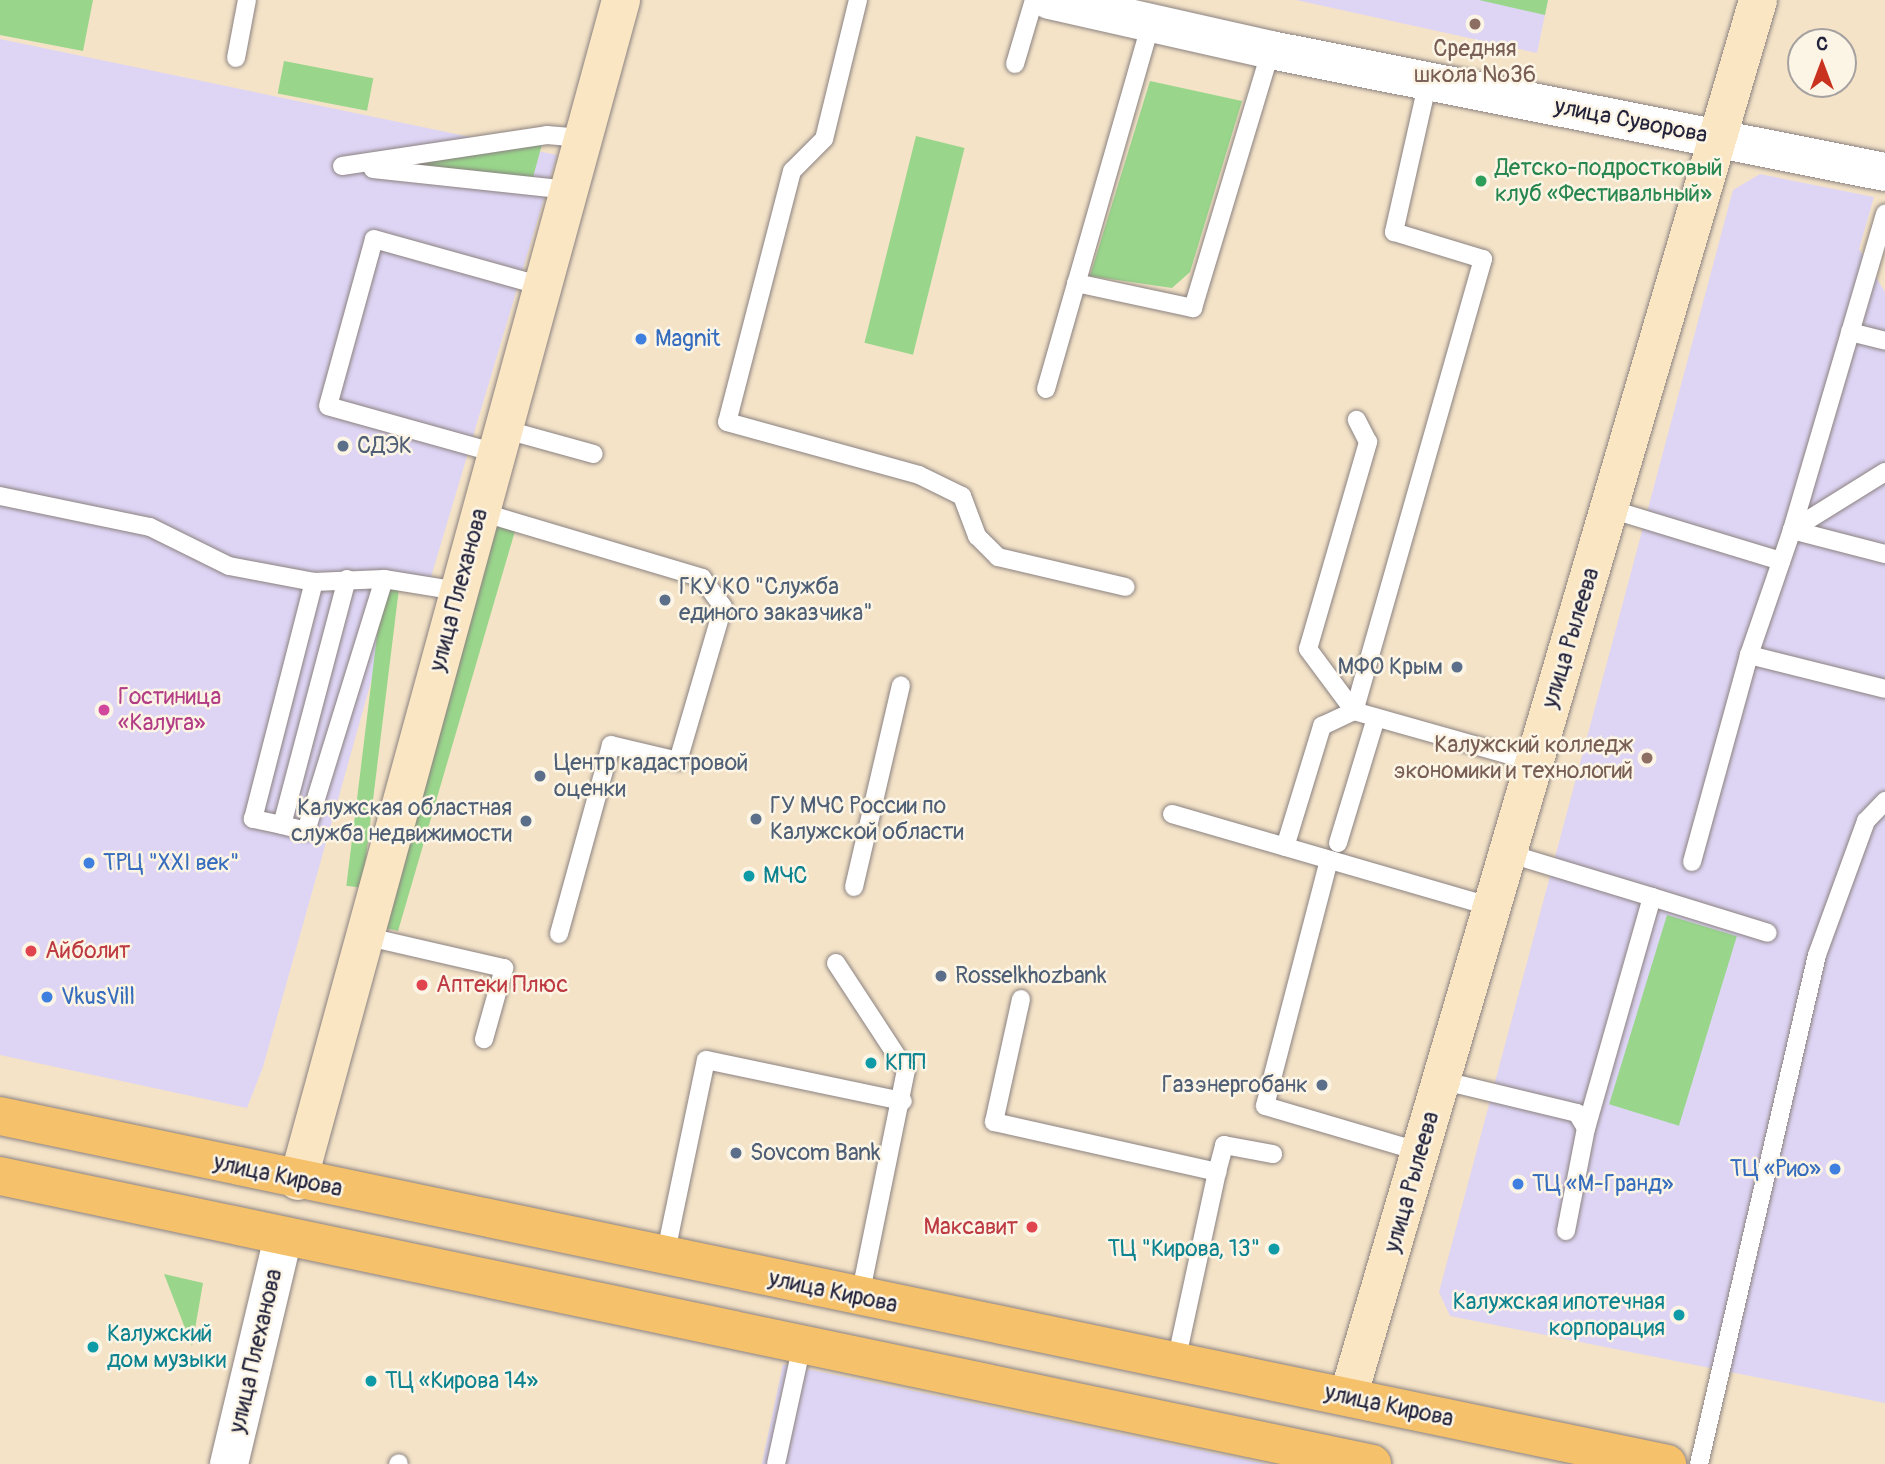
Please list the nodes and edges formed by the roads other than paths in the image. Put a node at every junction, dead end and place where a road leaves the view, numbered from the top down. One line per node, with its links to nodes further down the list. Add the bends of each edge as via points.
1 (247, 0): 9 (lane)
2 (621, 0): 12 (main road, улица Плеханова)
3 (858, 0): 35 (lane, via 824,139 792,171 727,422 919,475 962,496 977,536 998,557)
4 (1034, 0): 10 (lane)
5 (1049, 0): 7 (street, улица Суворова)
6 (1758, 0): 13 (main road, улица Рылеева)
7 (1151, 23): 8 (street, улица Суворова); 17 (lane)
8 (1271, 50): 11 (street, улица Суворова); 17 (lane, via 1193,308)
9 (236, 58)
10 (1015, 64)
11 (1429, 81): 13 (street, улица Суворова); 40 (lane, via 1394,232 1483,259)
12 (582, 138): 15 (main road, улица Плеханова); 15 (lane, via 547,135 342,166 534,182)
13 (1720, 139): 14 (street, улица Суворова); 27 (main road, улица Рылеева)
14 (1885, 172)
15 (569, 190): 18 (main road, улица Плеханова)
16 (1885, 213): 19 (lane)
17 (1076, 283): 21 (lane)
18 (542, 286): 23 (main road, улица Плеханова); 23 (lane, via 374,239 328,406)
19 (1850, 332): 20 (lane); 29 (lane)
20 (1885, 341)
21 (1046, 389)
22 (1357, 420): 40 (lane, via 1368,442 1308,649)
23 (500, 441): 24 (lane); 28 (main road, улица Плеханова)
24 (594, 454)
25 (1885, 472): 29 (lane)
26 (0, 496): 34 (lane, via 150,527 229,566)
27 (1610, 509): 31 (lane); 42 (main road, улица Рылеева)
28 (481, 512): 36 (main road, улица Плеханова); 55 (lane, via 702,578 723,607 678,761 611,745)
29 (1792, 530): 30 (lane); 31 (lane)
30 (1885, 554)
31 (1781, 561): 37 (lane)
32 (347, 579): 33 (lane); 34 (lane); 45 (lane)
33 (384, 579): 36 (lane); 45 (lane, via 306,831)
34 (314, 582): 45 (lane, via 253,819)
35 (1126, 587)
36 (458, 591): 56 (main road, улица Плеханова)
37 (1749, 655): 39 (lane); 50 (lane)
38 (901, 685): 51 (lane)
39 (1885, 689)
40 (1354, 711): 41 (lane); 47 (lane, via 1322,726)
41 (1376, 718): 42 (lane); 46 (lane)
42 (1534, 762): 48 (main road, улица Рылеева)
43 (1885, 801): 81 (lane, via 1866,821 1817,955)
44 (1172, 814): 47 (lane)
45 (282, 825)
46 (1338, 843)
47 (1285, 847): 49 (lane)
48 (1507, 853): 52 (lane); 53 (main road, улица Рылеева)
49 (1329, 860): 53 (lane); 64 (lane, via 1265,1106)
50 (1692, 862)
51 (854, 887)
52 (1652, 897): 54 (lane); 63 (lane)
53 (1493, 907): 60 (main road, улица Рылеева)
54 (1768, 933)
55 (559, 934)
56 (364, 936): 59 (lane, via 504,968); 68 (main road, улица Плеханова)
57 (836, 963): 61 (lane, via 906,1070)
58 (1021, 999): 66 (lane, via 994,1122)
59 (484, 1039)
60 (1440, 1080): 63 (lane, via 1577,1113); 64 (main road, улица Рылеева)
61 (903, 1101): 71 (lane, via 706,1060); 72 (lane)
62 (0, 1116): 68 (main road, улица Кирова)
63 (1586, 1128): 69 (lane)
64 (1421, 1152): 75 (main road, улица Рылеева)
65 (1273, 1154): 66 (lane, via 1224,1144)
66 (1217, 1172): 74 (lane)
67 (0, 1176): 70 (main road)
68 (298, 1181): 70 (main road); 71 (main road, улица Кирова)
69 (1566, 1231)
70 (283, 1237): 73 (main road); 77 (street, улица Плеханова)
71 (665, 1256): 72 (main road, улица Кирова)
72 (860, 1297): 74 (main road, улица Кирова)
73 (802, 1345): 76 (main road); 78 (lane)
74 (1176, 1362): 75 (main road, улица Кирова)
75 (1348, 1396): 76 (main road); 80 (main road, улица Кирова)
76 (1329, 1460): 79 (main road)
77 (229, 1464)
78 (776, 1464)
79 (1371, 1464)
80 (1667, 1464)
81 (1699, 1464)

